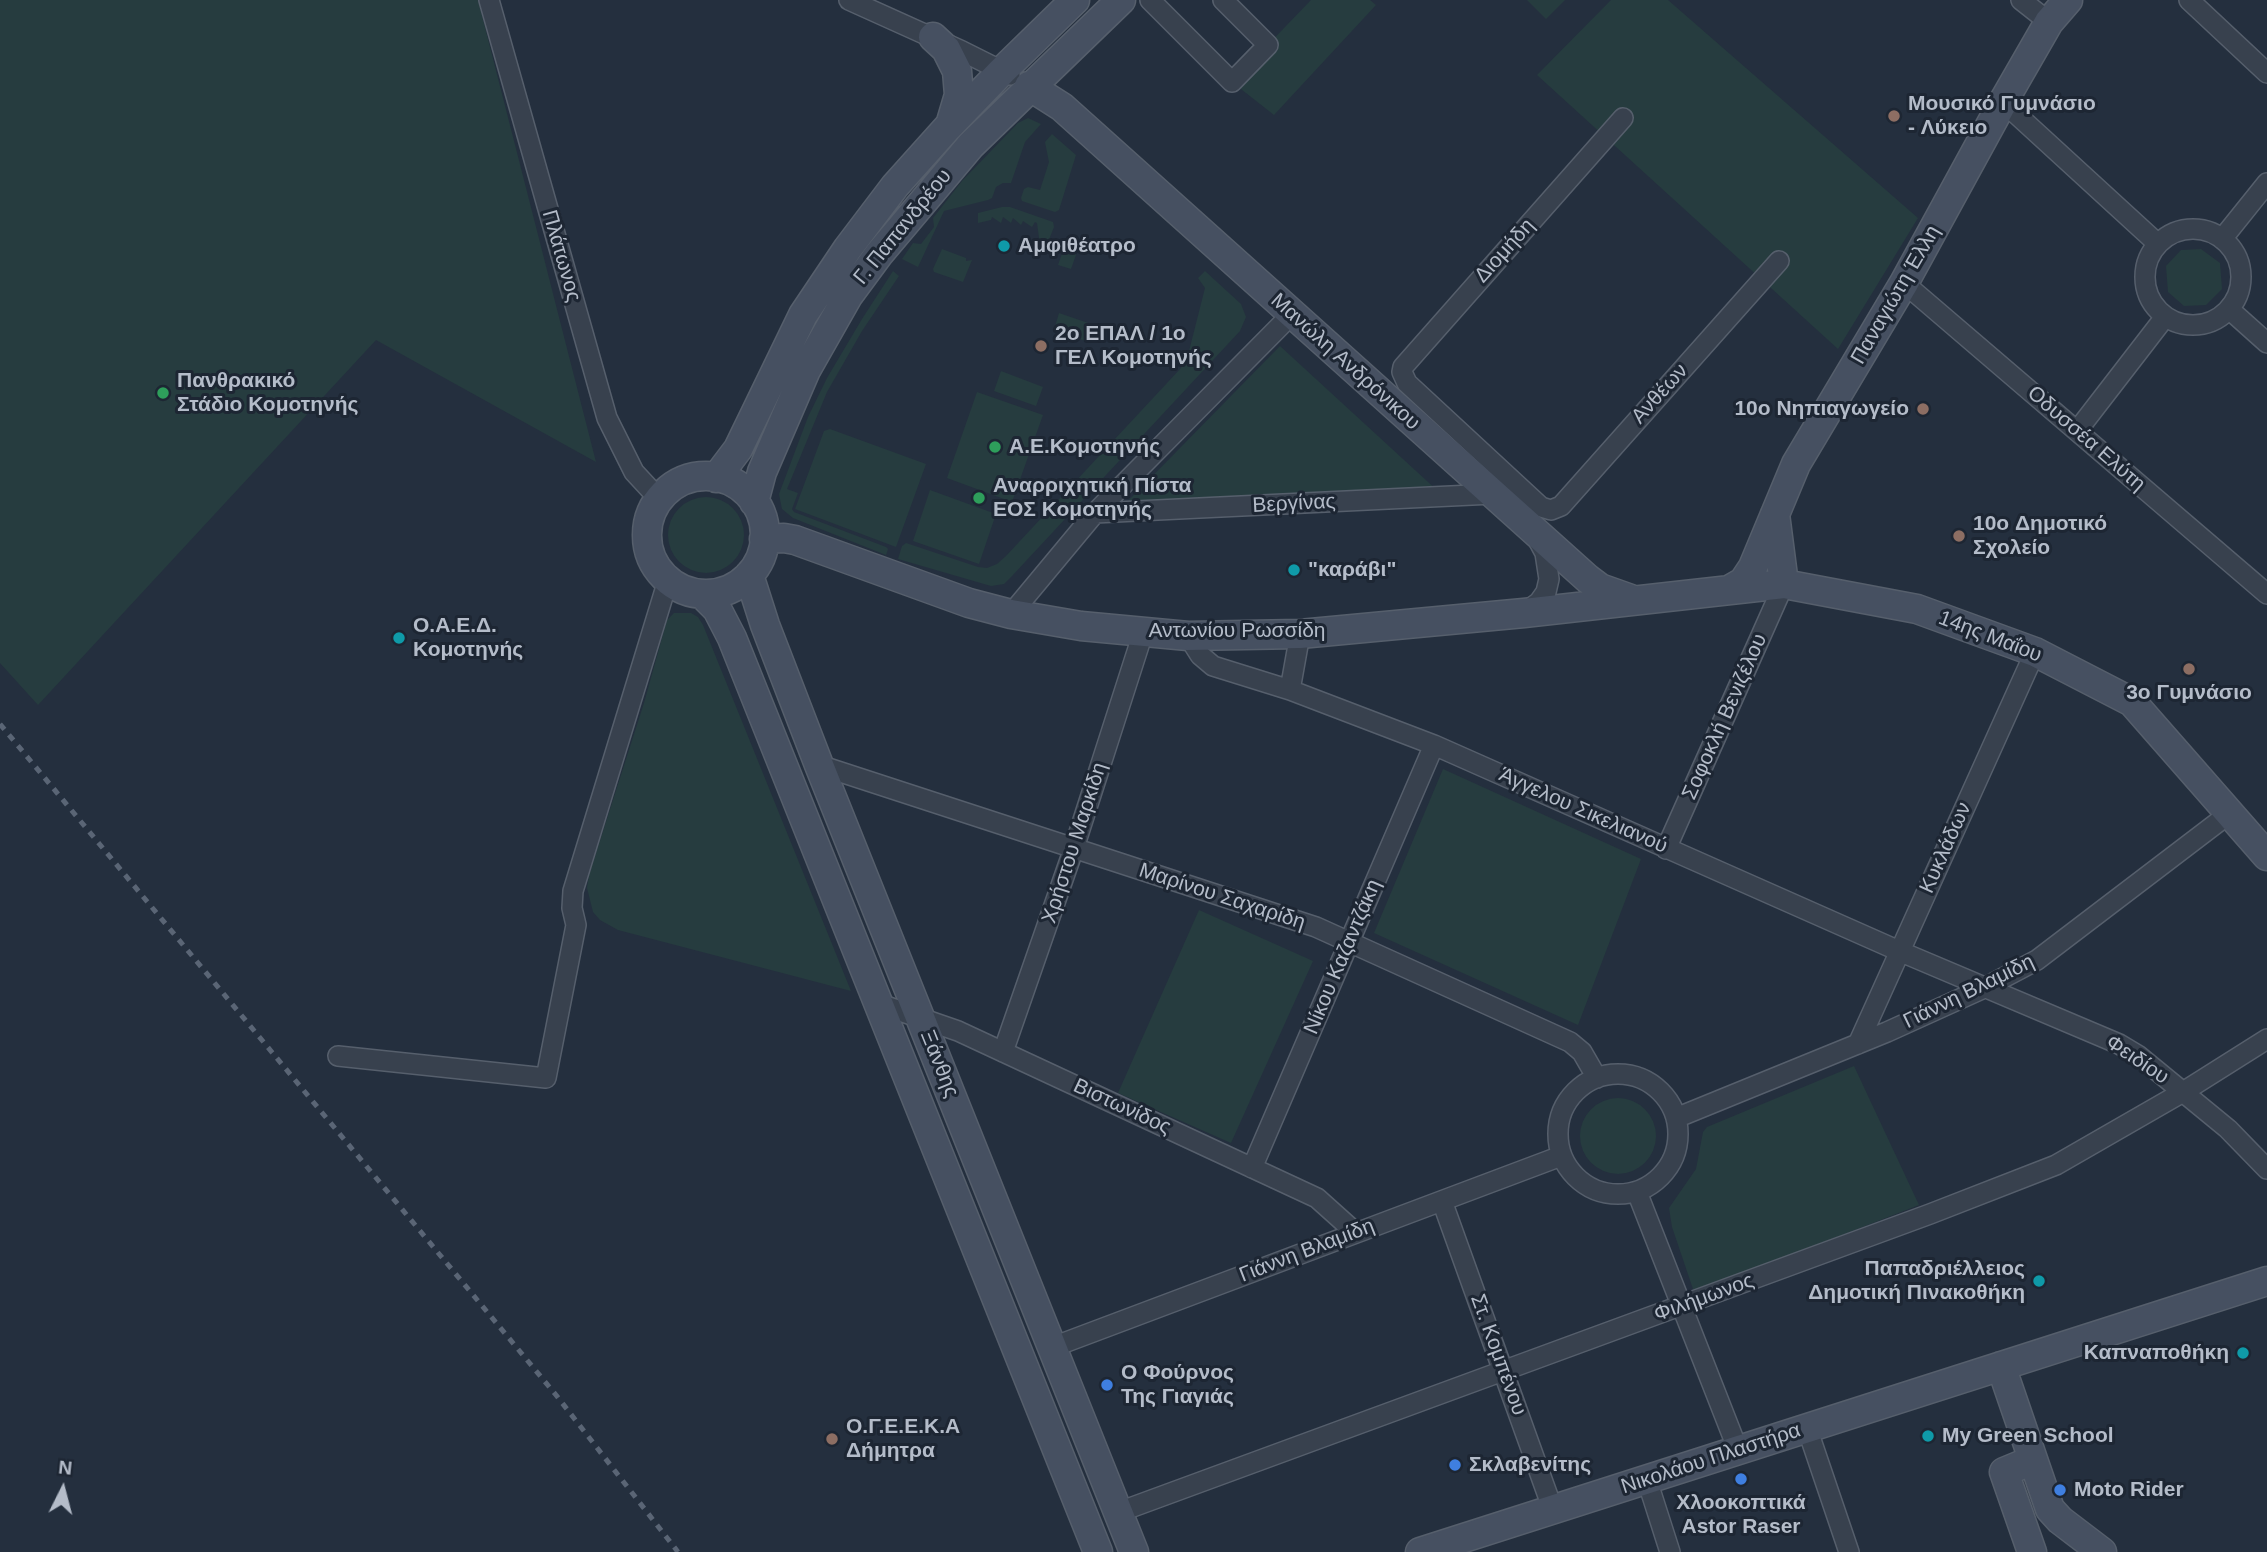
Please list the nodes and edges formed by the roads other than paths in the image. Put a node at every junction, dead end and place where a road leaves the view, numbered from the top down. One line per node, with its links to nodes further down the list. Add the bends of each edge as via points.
1 (489, 0): 31 (street, Πλάτωνος, via 607,418 634,472)
2 (849, 0): 11 (street)
3 (1076, 0): 12 (main road, Γ. Παπανδρέου)
4 (1121, 0): 14 (main road, Γ. Παπανδρέου)
5 (1150, 0): 6 (street, via 1232,82 1268,45)
6 (1223, 0)
7 (2021, 0): 10 (street)
8 (2068, 0): 10 (main road, Παναγιώτη Έλλη)
9 (2189, 0): 13 (street)
10 (2049, 22): 15 (main road, Παναγιώτη Έλλη)
11 (933, 37): 12 (street); 17 (main road, via 950,54 958,76 958,102)
12 (1002, 71): 14 (street); 17 (main road, Γ. Παπανδρέου)
13 (2267, 74)
14 (1029, 86): 24 (main road, Μανώλη Ανδρόνικου, via 1062,107); 32 (main road, Γ. Παπανδρέου, via 971,145 848,296 806,370 762,471)
15 (2003, 102): 20 (street); 22 (main road, Παναγιώτη Έλλη)
16 (1623, 118): 28 (street, Διομήδη, via 1406,362 1402,372 1407,383)
17 (948, 127): 29 (main road, Γ. Παπανδρέου, via 895,186 825,281 803,315 738,449)
18 (2267, 183): 19 (street)
19 (2222, 239): 20 (street, via 2185,230); 23 (street, via 2235,254 2241,276 2237,298)
20 (2158, 244): 25 (street, via 2149,258 2145,281 2152,303)
21 (1779, 261): 28 (street, Ανθέων, via 1556,509 1545,510)
22 (1904, 284): 27 (street, Οδυσσέα Ελύτη); 34 (main road, Παναγιώτη Έλλη, via 1796,464)
23 (2229, 309): 25 (street, via 2201,325); 26 (street)
24 (1292, 314): 28 (main road, Μανώλη Ανδρόνικου); 33 (street)
25 (2165, 317): 27 (street)
26 (2267, 343)
27 (2077, 431): 42 (street, Οδυσσέα Ελύτη)
28 (1460, 449): 30 (main road, Μανώλη Ανδρόνικου)
29 (716, 478): 31 (main road, via 685,481); 32 (main road, via 737,486)
30 (1493, 494): 33 (street, Βεργίνας); 35 (main road, Μανώλη Ανδρόνικου)
31 (659, 499): 38 (main road, via 649,520 647,539 651,558)
32 (754, 502): 36 (main road)
33 (1095, 513): 45 (street)
34 (1775, 513): 39 (main road); 40 (main road, Παναγιώτη Έλλη, via 1754,567 1743,582)
35 (1533, 531): 43 (main road, Μανώλη Ανδρόνικου, via 1600,588); 44 (street, via 1545,554 1549,579 1539,602)
36 (764, 539): 37 (main road, via 760,559); 45 (main road, Αντωνίου Ρωσσίδη, via 795,540)
37 (749, 575): 41 (main road, via 724,591); 52 (main road, Ξάνθης)
38 (668, 580): 41 (main road); 65 (street, via 573,891 576,925 546,1078)
39 (1784, 584): 40 (main road, 14ης Μαΐου); 49 (main road, 14ης Μαΐου, via 1917,609); 55 (street, Σοφοκλή Βενιζέλου)
40 (1729, 590): 43 (main road, 14ης Μαΐου)
41 (702, 594): 60 (main road, Ξάνθης, via 717,609 732,638)
42 (2267, 594)
43 (1637, 601): 44 (main road, Αντωνίου Ρωσσίδη)
44 (1524, 613): 47 (main road, Αντωνίου Ρωσσίδη)
45 (1011, 614): 46 (main road, Αντωνίου Ρωσσίδη)
46 (1143, 633): 48 (main road, Αντωνίου Ρωσσίδη); 54 (street, Χρήστου Μαρκίδη)
47 (1300, 634): 48 (main road, Αντωνίου Ρωσσίδη); 50 (street)
48 (1188, 636): 50 (street, Άγγελου Σικελιανού, via 1213,666)
49 (2035, 652): 53 (main road, 14ης Μαΐου, via 2132,702); 58 (street, Κυκλάδων)
50 (1290, 690): 51 (street, Άγγελου Σικελιανού)
51 (1434, 745): 55 (street, Άγγελου Σικελιανού); 57 (street, Νίκου Καζαντζάκη)
52 (819, 765): 54 (street, Μαρίνου Σαχαρίδη); 61 (main road, Ξάνθης)
53 (2230, 813): 56 (main road, 14ης Μαΐου); 59 (street, Γιάννη Βλαμίδη, via 2048,953)
54 (1074, 848): 57 (street, Μαρίνου Σαχαρίδη); 64 (street, Χρήστου Μαρκίδη)
55 (1666, 849): 58 (street, Άγγελου Σικελιανού)
56 (2267, 856)
57 (1349, 942): 66 (street, Μαρίνου Σαχαρίδη, via 1570,1042 1582,1052); 70 (street, Νίκου Καζαντζάκη)
58 (1899, 951): 59 (street, Άγγελου Σικελιανού); 63 (street, Κυκλάδων)
59 (1984, 988): 63 (street, Γιάννη Βλαμίδη); 67 (street, Φειδίου, via 2119,1044)
60 (877, 1003): 61 (street, Βιστωνίδος); 87 (main road, Ξάνθης)
61 (920, 1016): 64 (street, Βιστωνίδος); 77 (main road, Ξάνθης)
62 (2267, 1039): 67 (street, Φιλήμωνος)
63 (1858, 1044): 68 (street, Γιάννη Βλαμίδη)
64 (1003, 1052): 70 (street, Βιστωνίδος)
65 (338, 1056)
66 (1597, 1078): 68 (street, via 1628,1075 1648,1082 1665,1096); 69 (street, via 1571,1096 1563,1110 1558,1133)
67 (2183, 1092): 71 (street, Φειδίου); 76 (street, Φιλήμωνος, via 2056,1165)
68 (1676, 1118): 72 (street, via 1678,1141 1669,1167)
69 (1561, 1156): 72 (street, via 1574,1175 1592,1189 1614,1195); 73 (street, Γιάννη Βλαμίδη)
70 (1252, 1168): 74 (street, Βιστωνίδος, via 1325,1203)
71 (2267, 1169)
72 (1637, 1192): 76 (street)
73 (1442, 1201): 74 (street, Γιάννη Βλαμίδη); 79 (street, Στ. Κομπένου)
74 (1356, 1233): 77 (street, Γιάννη Βλαμίδη)
75 (2267, 1281): 78 (main road, Νικολάου Πλαστήρα)
76 (1682, 1306): 79 (street, Φιλήμωνος); 81 (street)
77 (1053, 1347): 85 (main road, Ξάνθης)
78 (2001, 1366): 80 (main road, Νικολάου Πλαστήρα); 82 (main road)
79 (1504, 1371): 84 (street, Στ. Κομπένου); 85 (street, Φιλήμωνος)
80 (1807, 1428): 81 (main road, Νικολάου Πλαστήρα); 91 (street)
81 (1738, 1450): 83 (main road, Νικολάου Πλαστήρα)
82 (2033, 1460): 92 (main road, via 2004,1472); 93 (main road, via 2053,1513)
83 (1647, 1480): 84 (main road, Νικολάου Πλαστήρα); 90 (street)
84 (1553, 1510): 86 (main road, Νικολάου Πλαστήρα)
85 (1119, 1512): 88 (main road, Ξάνθης)
86 (1475, 1544): 89 (main road, Νικολάου Πλαστήρα)
87 (1098, 1552)
88 (1134, 1552)
89 (1420, 1552)
90 (1670, 1552)
91 (1849, 1552)
92 (2032, 1552)
93 (2102, 1552)

